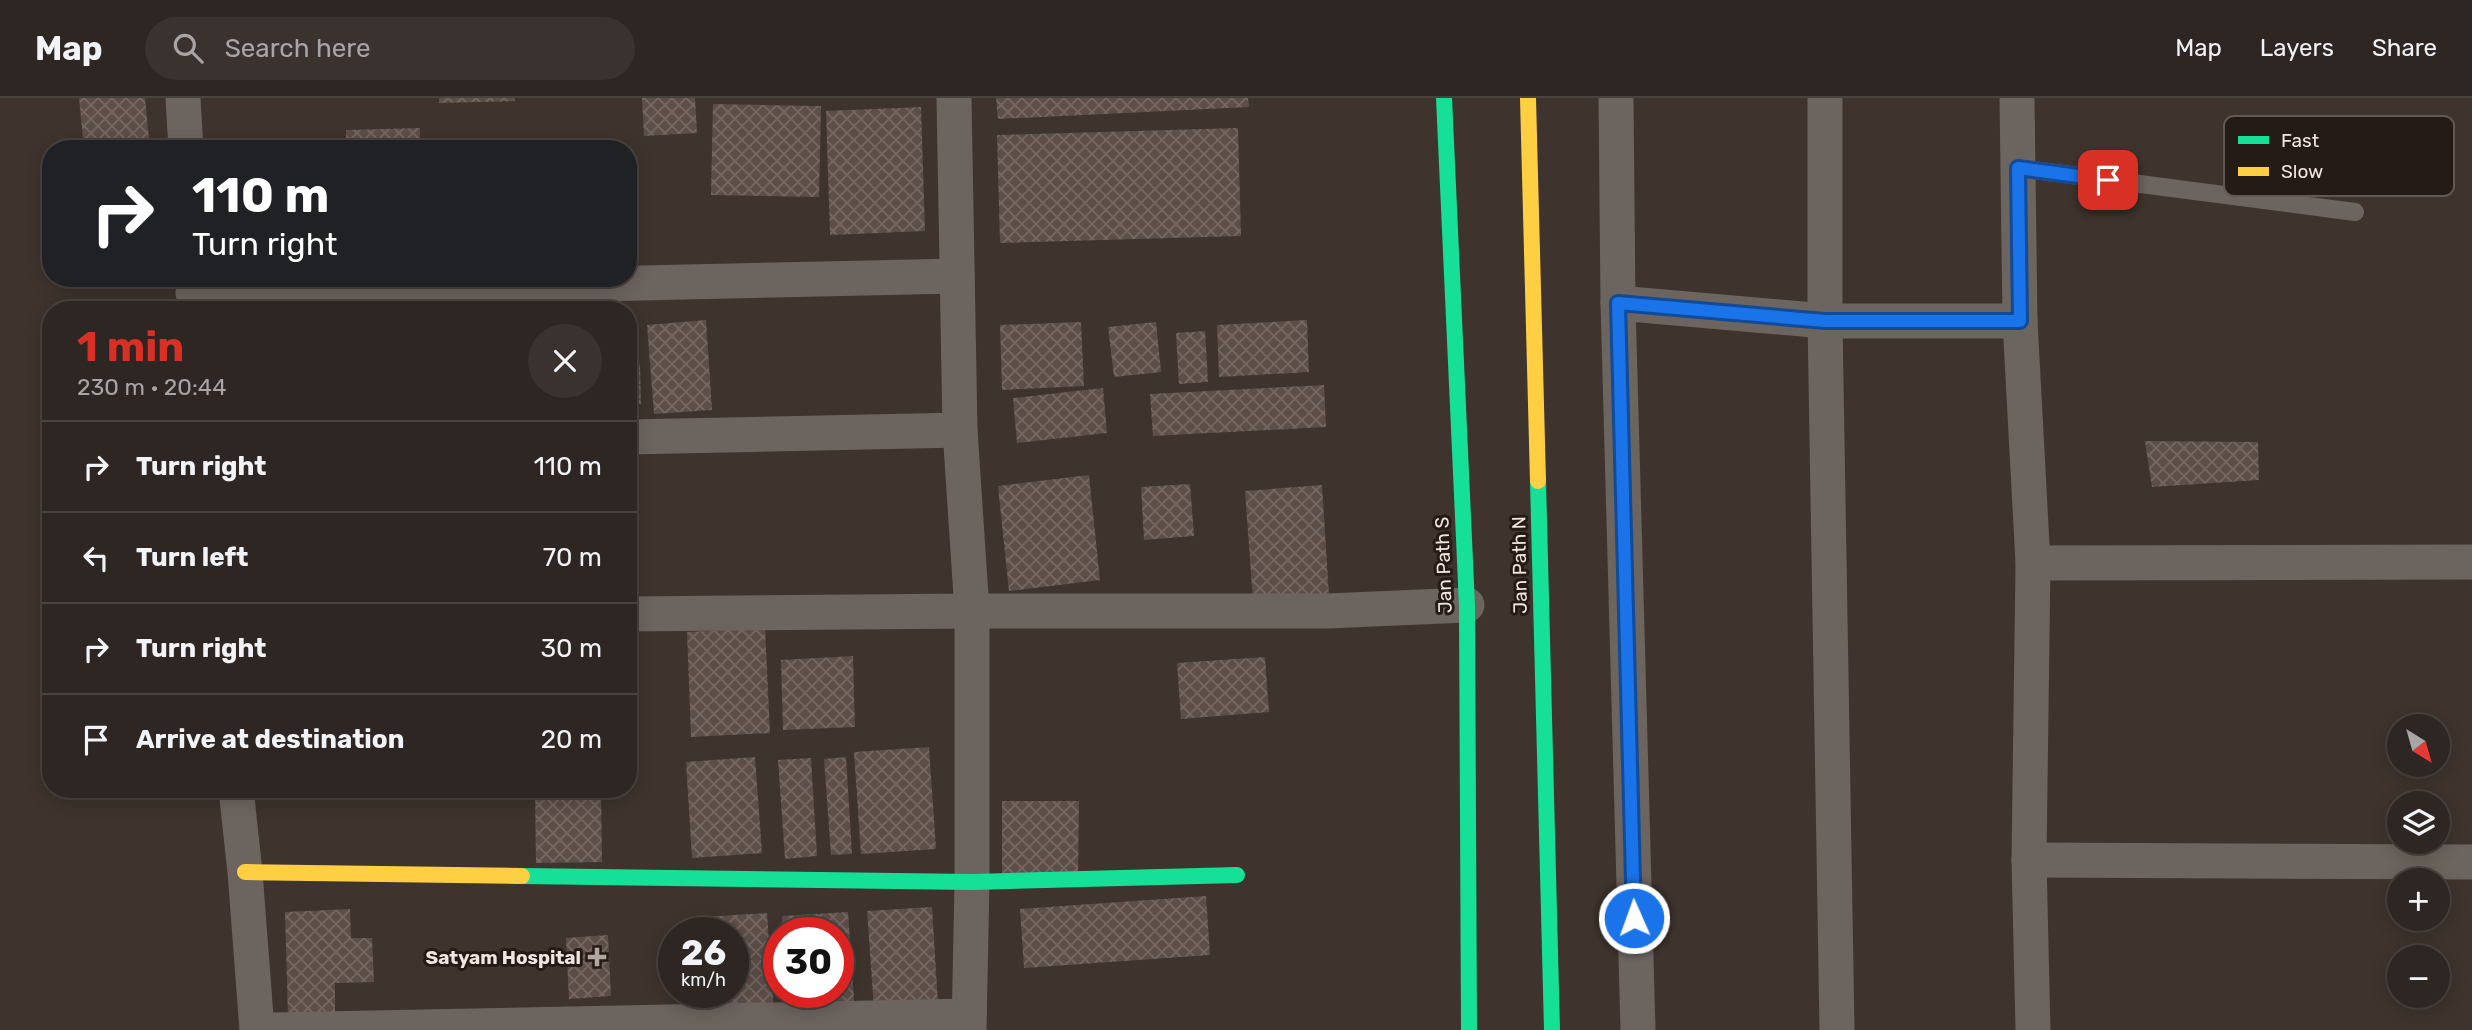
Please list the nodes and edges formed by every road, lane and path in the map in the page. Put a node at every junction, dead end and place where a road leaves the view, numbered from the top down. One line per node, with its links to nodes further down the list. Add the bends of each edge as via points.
1 (183, 98): 9 (street)
2 (954, 98): 14 (street)
3 (1444, 98): 25 (main road, Jan Path S)
4 (1528, 98): 38 (main road, Jan Path N)
5 (1616, 98): 18 (street)
6 (1825, 98): 19 (street)
7 (2017, 98): 10 (street)
8 (2040, 98): 10 (street)
9 (185, 140)
10 (2018, 168): 11 (lane); 20 (street)
11 (2224, 195)
12 (2232, 196): 13 (lane)
13 (2355, 212)
14 (957, 276): 15 (street); 21 (street)
15 (637, 284)
16 (490, 287): 17 (street)
17 (193, 294)
18 (1618, 303): 19 (street); 39 (street)
19 (1825, 321): 20 (street); 40 (street)
20 (2020, 321): 24 (street)
21 (960, 430): 22 (street); 26 (street)
22 (637, 438)
23 (2472, 562): 24 (street)
24 (2034, 563): 29 (street)
25 (1467, 605): 26 (street, via 1327,611); 37 (main road, Jan Path S)
26 (972, 611): 27 (street); 33 (street)
27 (637, 614)
28 (237, 798): 31 (street)
29 (2029, 860): 30 (street); 41 (street)
30 (2472, 862)
31 (245, 872): 33 (main road); 35 (street)
32 (1237, 875): 33 (main road)
33 (972, 882): 34 (street)
34 (968, 1023): 36 (street)
35 (257, 1030)
36 (273, 1030)
37 (1469, 1030)
38 (1552, 1030)
39 (1638, 1030)
40 (1837, 1030)
41 (2033, 1030)

